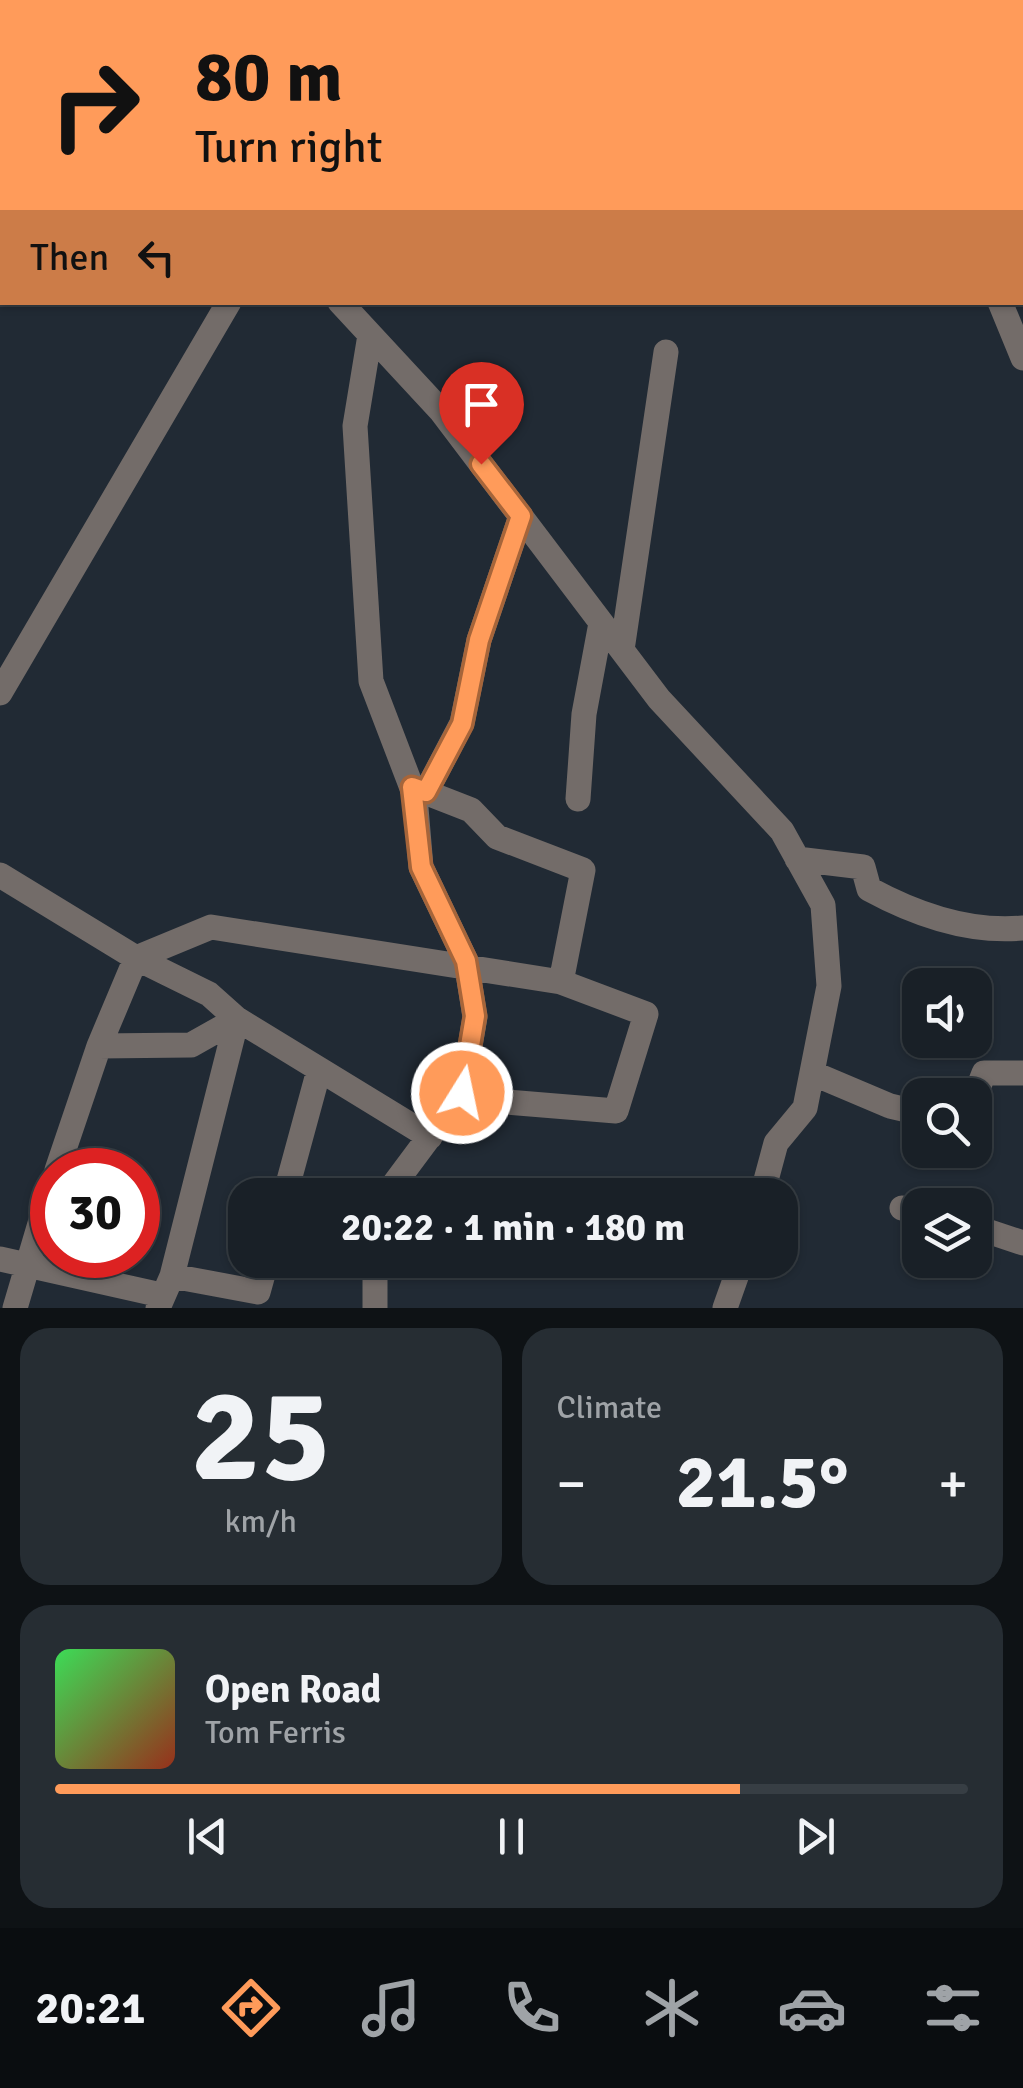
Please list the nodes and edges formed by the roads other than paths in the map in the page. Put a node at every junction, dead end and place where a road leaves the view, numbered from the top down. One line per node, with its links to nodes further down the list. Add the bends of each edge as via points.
1 (227, 305): 10 (street)
2 (343, 305): 4 (street)
3 (1001, 305): 6 (street)
4 (370, 334): 7 (street, via 442,411); 11 (street, via 355,426 371,682)
5 (666, 352): 9 (street)
6 (1023, 358)
7 (521, 516): 8 (street); 11 (street, via 479,640 462,724)
8 (601, 623): 9 (street); 12 (street)
9 (622, 650): 13 (street, via 659,700 782,831)
10 (0, 693)
11 (419, 789): 17 (street, via 421,867); 18 (street, via 472,810 497,837 583,870)
12 (578, 798)
13 (797, 859): 15 (street, via 863,867 870,889 928,916); 22 (street, via 823,905 829,986)
14 (0, 875): 16 (street)
15 (1023, 928)
16 (136, 958): 17 (street, via 211,927); 19 (street, via 209,994); 20 (street)
17 (467, 971): 18 (street); 25 (street, via 475,1016)
18 (560, 982): 25 (street, via 646,1014 616,1111)
19 (236, 1019): 20 (street, via 191,1044); 21 (street); 38 (street)
20 (99, 1046): 28 (street)
21 (319, 1070): 27 (street); 29 (street)
22 (812, 1072): 26 (street); 31 (street, via 805,1108 776,1143)
23 (1023, 1074): 24 (street)
24 (984, 1078)
25 (458, 1098): 27 (street)
26 (902, 1109)
27 (430, 1137): 30 (street)
28 (64, 1148)
29 (290, 1178)
30 (399, 1178)
31 (767, 1178)
32 (30, 1226): 35 (street)
33 (992, 1233): 34 (street)
34 (1023, 1243)
35 (12, 1262): 38 (street); 40 (street)
36 (375, 1278): 41 (street)
37 (736, 1278): 42 (street)
38 (164, 1293): 39 (street)
39 (255, 1300)
40 (15, 1308)
41 (375, 1308)
42 (725, 1308)

